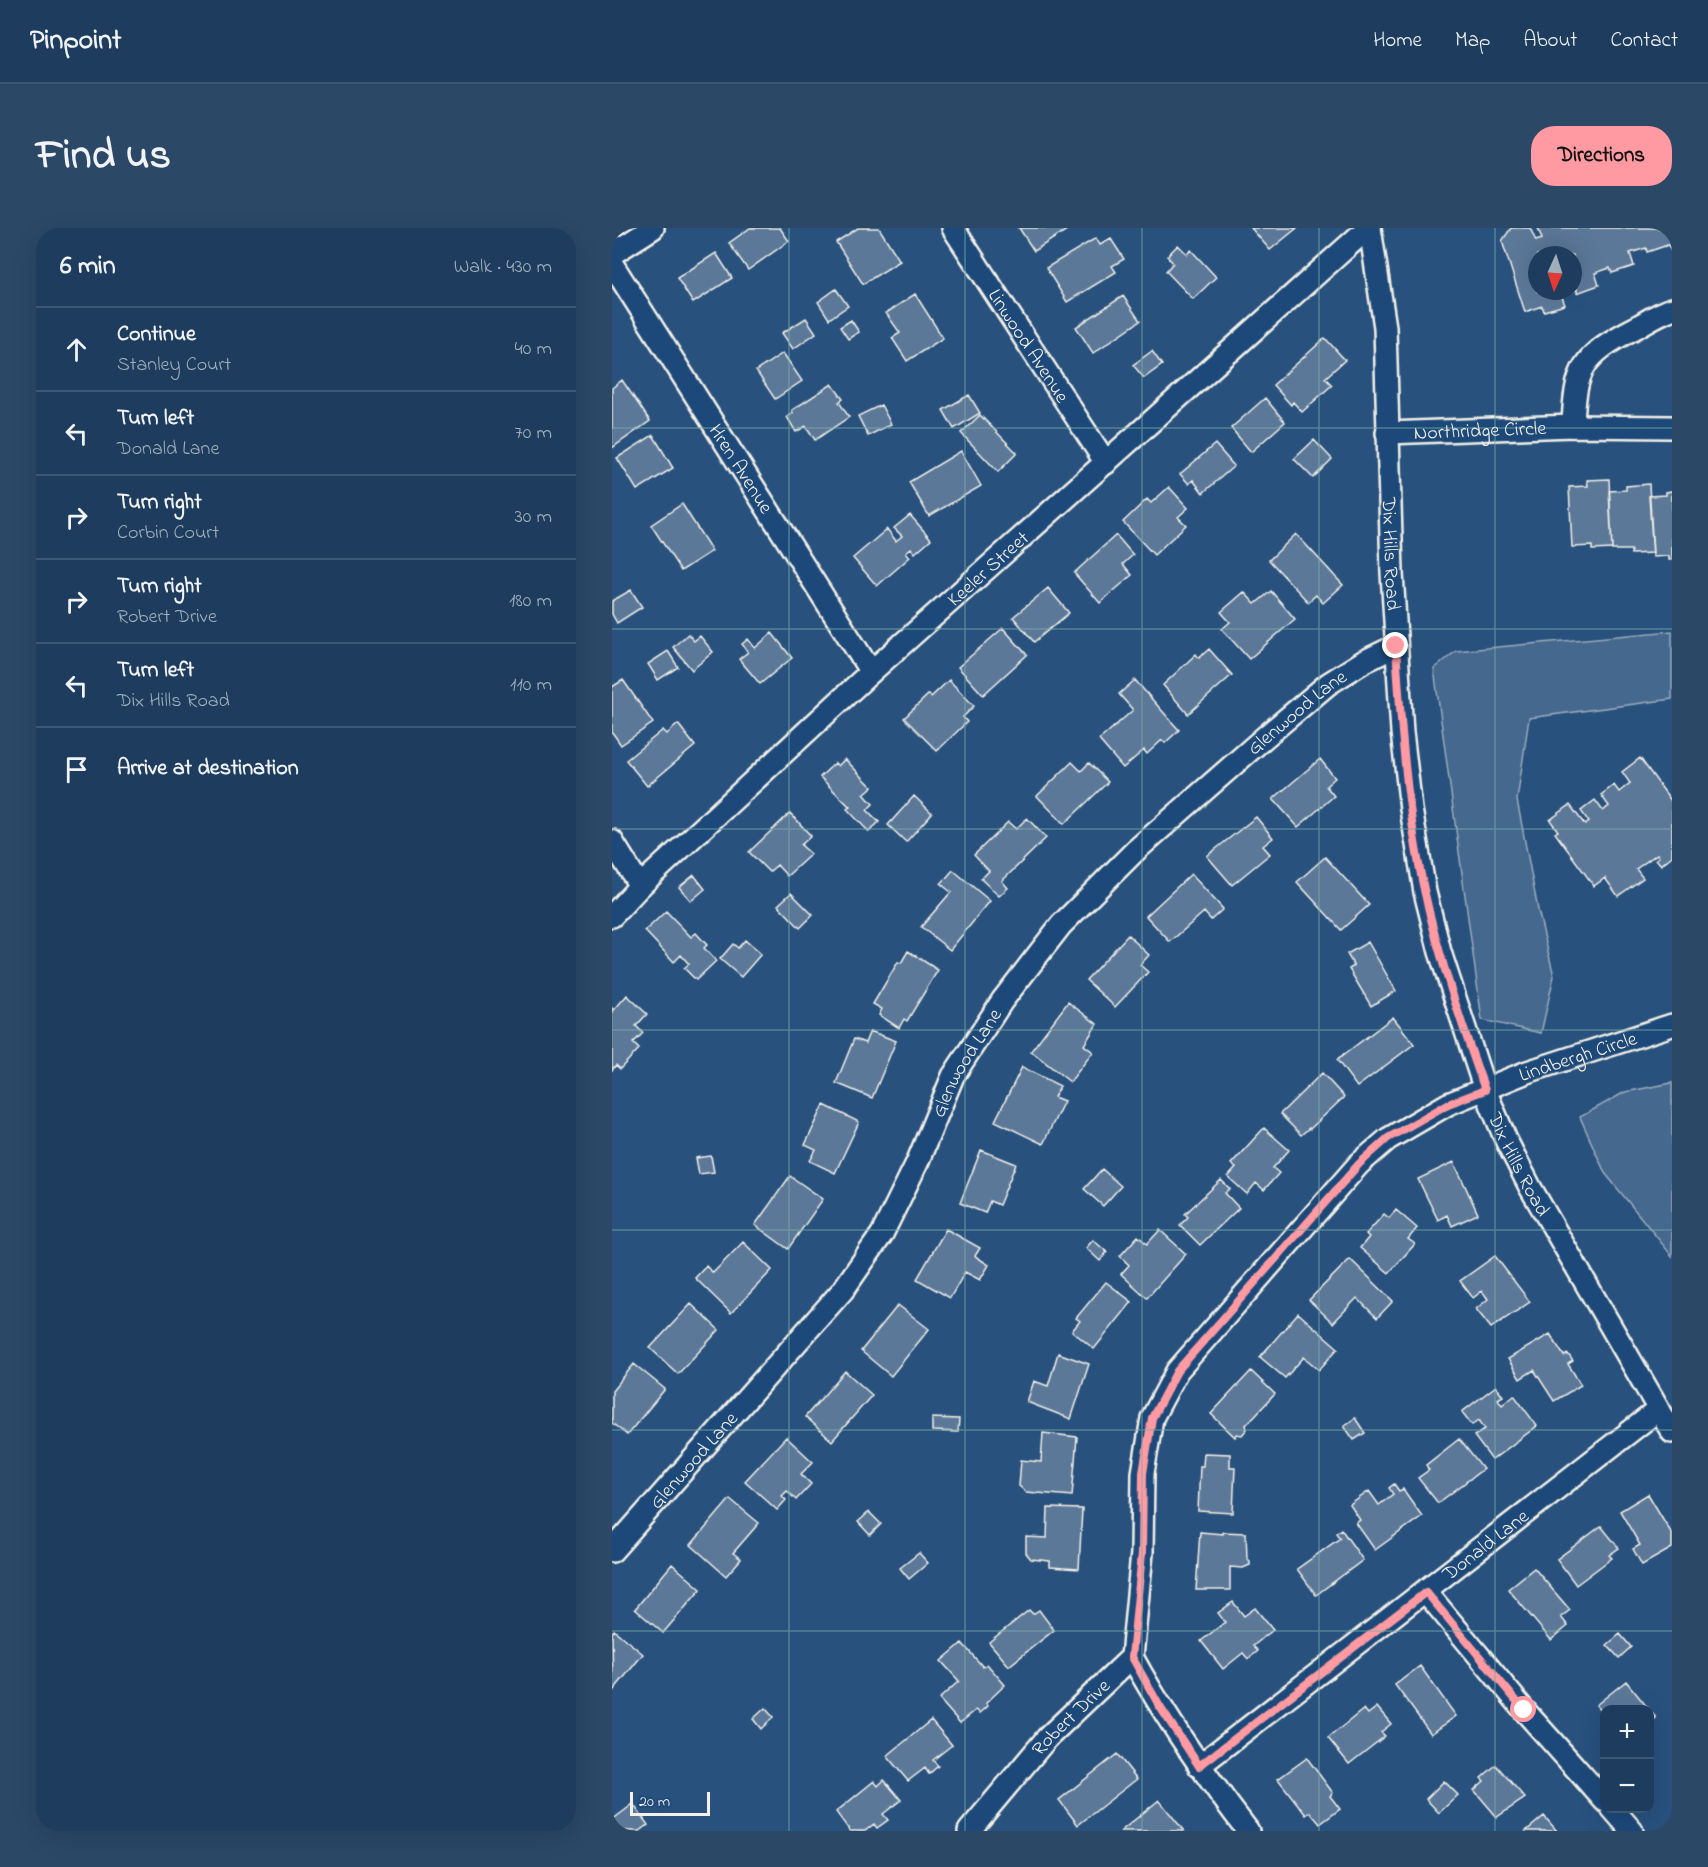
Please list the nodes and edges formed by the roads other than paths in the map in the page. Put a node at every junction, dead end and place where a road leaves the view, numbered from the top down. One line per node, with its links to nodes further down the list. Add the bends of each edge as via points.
1 (653, 228): 4 (street)
2 (953, 228): 10 (street, Linwood Avenue)
3 (1369, 228): 9 (street, Dix Hills Road, via 1385,327); 10 (street, Keeler Street)
4 (612, 255)
5 (612, 264): 12 (street, Hren Avenue)
6 (1672, 309): 7 (street, Northridge Circle, via 1618,336 1583,366 1575,387)
7 (1573, 426): 8 (street, Northridge Circle); 9 (street, Northridge Circle)
8 (1672, 427)
9 (1387, 433): 11 (street, Dix Hills Road)
10 (1106, 463): 12 (street, Keeler Street)
11 (1396, 646): 17 (street, Dix Hills Road, via 1403,743 1425,892 1457,1011); 20 (street, Glenwood Lane, via 1328,684 1135,851 1061,925 1002,1000 953,1076 882,1234 843,1290)
12 (871, 672): 14 (street, Keeler Street)
13 (612, 841): 14 (street)
14 (640, 886): 15 (street, Keeler Street)
15 (612, 916)
16 (1672, 1025): 17 (street, Lindbergh Circle, via 1527,1072)
17 (1485, 1090): 18 (street, Dix Hills Road, via 1530,1187); 22 (street, via 1448,1104 1388,1138 1359,1164 1177,1371 1152,1418 1143,1473 1142,1553)
18 (1658, 1410): 19 (street, Dix Hills Road); 21 (street, Donald Lane)
19 (1672, 1432)
20 (612, 1551)
21 (1426, 1592): 23 (street, Donald Lane); 24 (street)
22 (1132, 1657): 23 (street); 26 (street, Robert Drive, via 1047,1738)
23 (1199, 1766): 27 (street)
24 (1600, 1795)
25 (1616, 1813): 28 (street)
26 (969, 1831)
27 (1248, 1831)
28 (1632, 1831)

